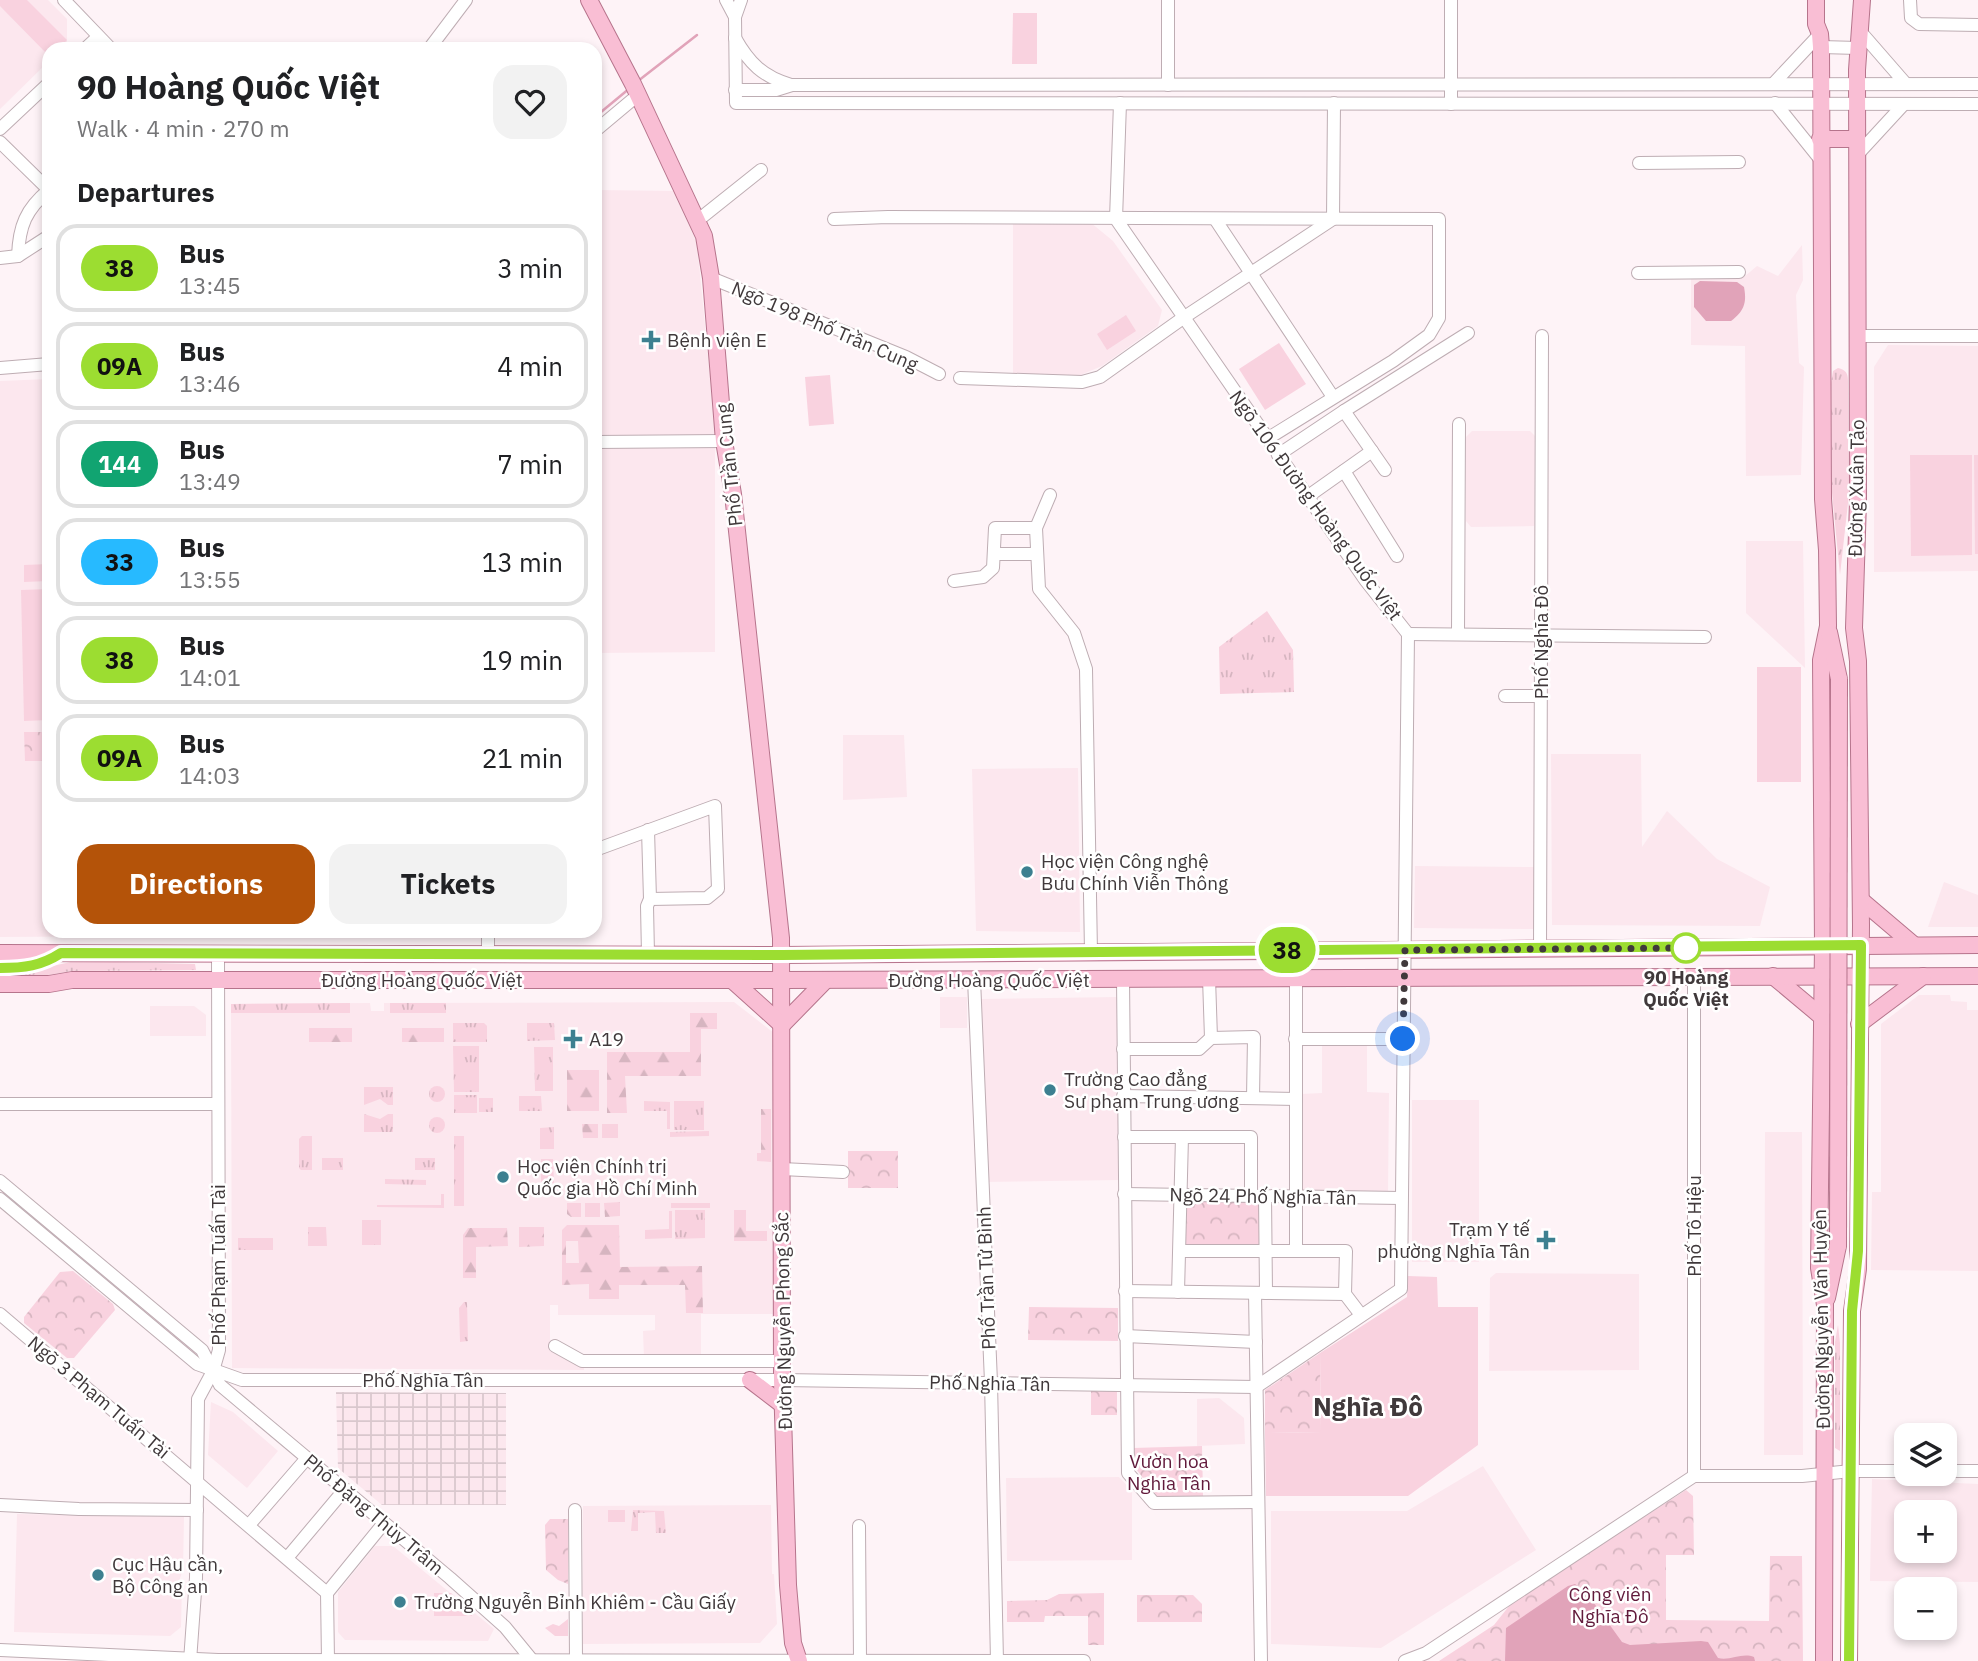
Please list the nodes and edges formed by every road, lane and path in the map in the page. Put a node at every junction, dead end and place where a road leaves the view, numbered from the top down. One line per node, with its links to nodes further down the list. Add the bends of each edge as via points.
1 (64, 0): 16 (street)
2 (466, 0): 21 (street)
3 (589, 0): 32 (main road, Phố Trần Cung)
4 (726, 0): 13 (street)
5 (741, 0): 13 (street)
6 (1168, 0): 30 (street)
7 (1451, 0): 25 (street)
8 (1815, 0): 18 (main road, Đường Xuân Tảo)
9 (1825, 0): 18 (main road, Đường Xuân Tảo)
10 (1852, 0): 15 (main road, Đường Xuân Tảo, via 1852,18)
11 (1862, 0): 15 (main road, Đường Xuân Tảo)
12 (1910, 0): 14 (street, via 1911,18 1919,24)
13 (735, 17): 17 (street)
14 (1978, 25)
15 (1858, 30): 22 (main road, Đường Xuân Tảo); 27 (street)
16 (98, 37): 19 (street); 20 (street)
17 (735, 38): 29 (street, via 762,73); 33 (street)
18 (1821, 41): 22 (street); 23 (street); 24 (main road, Đường Xuân Tảo)
19 (93, 42)
20 (103, 42)
21 (434, 42)
22 (1858, 48): 26 (main road, Đường Xuân Tảo)
23 (1774, 83): 24 (street); 25 (street)
24 (1820, 83): 26 (street); 37 (main road, Đường Xuân Tảo)
25 (1451, 84): 30 (street); 39 (street)
26 (1857, 84): 27 (street); 38 (main road, Đường Xuân Tảo)
27 (1906, 84): 28 (street)
28 (1978, 84)
29 (792, 85): 30 (street); 33 (street)
30 (1168, 85)
31 (42, 90): 43 (street)
32 (636, 90): 42 (street); 57 (main road, Phố Trần Cung)
33 (735, 97): 34 (street)
34 (1120, 103): 35 (street); 54 (street)
35 (1334, 103): 39 (street); 56 (street)
36 (1775, 103): 37 (street); 39 (street); 47 (street)
37 (1820, 103): 38 (street); 44 (main road, Đường Xuân Tảo)
38 (1857, 103): 40 (street); 46 (main road, Đường Xuân Tảo)
39 (1451, 104)
40 (1904, 104): 41 (street); 46 (street)
41 (1978, 104)
42 (602, 124)
43 (0, 129)
44 (1821, 139): 46 (main road); 47 (main road, Đường Xuân Tảo)
45 (0, 142): 51 (street)
46 (1857, 147): 68 (main road, Đường Xuân Tảo)
47 (1821, 159): 91 (main road, Đường Xuân Tảo)
48 (1739, 162): 49 (street)
49 (1639, 163)
50 (761, 170): 57 (street)
51 (42, 183)
52 (42, 195): 59 (street, via 21,225)
53 (834, 219): 54 (street)
54 (1116, 219): 55 (street); 65 (street, Ngõ 106 Đường Hoàng Quốc Việt)
55 (1215, 219): 56 (street); 63 (street)
56 (1333, 219): 63 (street); 74 (street, via 1439,219 1440,294 1439,318 1429,335)
57 (697, 221): 64 (main road, Phố Trần Cung)
58 (42, 241): 59 (street)
59 (18, 256): 60 (street)
60 (0, 258)
61 (1739, 272): 62 (street)
62 (1639, 273)
63 (1250, 274): 65 (street); 74 (street)
64 (711, 278): 72 (street, Ngõ 198 Phố Trần Cung); 78 (main road, Phố Trần Cung)
65 (1183, 318): 73 (street, via 1100,377 1082,382); 77 (street, Ngõ 106 Đường Hoàng Quốc Việt)
66 (1468, 333): 75 (street)
67 (1542, 335): 95 (street, Phố Nghĩa Đô)
68 (1857, 335): 69 (street); 92 (main road, Đường Xuân Tảo)
69 (1978, 336)
70 (42, 365): 71 (street)
71 (0, 368)
72 (939, 374)
73 (960, 378)
74 (1333, 397): 77 (street)
75 (1344, 411): 80 (street); 81 (street)
76 (1460, 424): 94 (street)
77 (1267, 439): 81 (street, Ngõ 106 Đường Hoàng Quốc Việt)
78 (724, 441): 79 (street); 118 (main road, Phố Trần Cung)
79 (602, 442)
80 (1372, 450): 82 (street); 83 (street)
81 (1279, 455): 85 (street, Ngõ 106 Đường Hoàng Quốc Việt)
82 (1385, 470)
83 (1344, 471): 85 (street); 89 (street)
84 (1051, 495): 86 (street)
85 (1307, 497): 93 (street, Ngõ 106 Đường Hoàng Quốc Việt)
86 (1036, 528): 87 (street, via 995,528); 88 (street)
87 (995, 554): 88 (street); 90 (street, via 993,568 983,577)
88 (1037, 554): 114 (street, via 1038,589 1070,626 1086,669)
89 (1397, 556)
90 (954, 581)
91 (1828, 626): 97 (main road); 102 (main road, Đường Xuân Tảo, via 1821,660)
92 (1854, 628): 97 (main road); 103 (main road, Đường Xuân Tảo)
93 (1408, 634): 94 (street); 112 (street, Ngõ 106 Đường Hoàng Quốc Việt)
94 (1458, 634): 95 (street)
95 (1541, 635): 96 (street); 99 (street, Phố Nghĩa Đô)
96 (1705, 637)
97 (1839, 679): 160 (main road, bridge)
98 (1505, 696): 99 (street)
99 (1541, 696): 111 (street, Phố Nghĩa Đô)
100 (648, 831): 101 (street); 104 (street); 104 (street, via 715,806 718,890 707,898)
101 (602, 847)
102 (1822, 868): 103 (main road, via 1838,887 1850,885); 110 (main road, Đường Xuân Tảo)
103 (1858, 871): 105 (main road, Đường Xuân Tảo)
104 (650, 899): 117 (street)
105 (1861, 900): 107 (main road, Đường Xuân Tảo); 108 (main road)
106 (488, 938): 116 (street)
107 (1861, 945): 108 (main road, Đường Hoàng Quốc Việt); 110 (main road, Đường Hoàng Quốc Việt); 122 (main road, Đường Xuân Tảo)
108 (1914, 945): 109 (main road, Đường Hoàng Quốc Việt)
109 (1978, 945)
110 (1823, 946): 111 (main road, Đường Hoàng Quốc Việt); 121 (main road, Đường Xuân Tảo)
111 (1540, 948): 112 (main road, Đường Hoàng Quốc Việt)
112 (1405, 950): 114 (main road, Đường Hoàng Quốc Việt); 125 (street)
113 (218, 952): 115 (main road, Đường Hoàng Quốc Việt); 116 (main road, Đường Hoàng Quốc Việt); 130 (street, Phố Phạm Tuấn Tài)
114 (1091, 952): 118 (main road, Đường Hoàng Quốc Việt)
115 (0, 953)
116 (488, 953): 117 (main road, Đường Hoàng Quốc Việt)
117 (648, 954): 118 (main road, Đường Hoàng Quốc Việt)
118 (782, 955): 132 (main road, Phố Trần Cung)
119 (1694, 976): 120 (main road, Đường Hoàng Quốc Việt); 125 (main road, Đường Hoàng Quốc Việt); 189 (street, Phố Tô Hiệu)
120 (1773, 976): 121 (main road, Đường Hoàng Quốc Việt); 135 (main road)
121 (1823, 976): 122 (main road, Đường Hoàng Quốc Việt); 135 (main road, Đường Nguyễn Văn Huyên)
122 (1860, 976): 123 (main road, Đường Hoàng Quốc Việt); 136 (main road, Đường Nguyễn Văn Huyên)
123 (1923, 976): 124 (main road, Đường Hoàng Quốc Việt); 136 (main road)
124 (1978, 976)
125 (1404, 977): 127 (main road, Đường Hoàng Quốc Việt); 140 (street)
126 (1209, 978): 127 (main road, Đường Hoàng Quốc Việt); 129 (main road, Đường Hoàng Quốc Việt); 138 (street)
127 (1296, 978): 139 (street)
128 (974, 979): 129 (main road, Đường Hoàng Quốc Việt); 133 (main road, Đường Hoàng Quốc Việt); 179 (street, Phố Trần Tử Bình)
129 (1123, 979): 141 (street)
130 (218, 980): 131 (main road, Đường Hoàng Quốc Việt); 134 (main road, Đường Hoàng Quốc Việt); 148 (street, Phố Phạm Tuấn Tài)
131 (732, 980): 132 (main road, Đường Hoàng Quốc Việt); 137 (main road)
132 (782, 980): 133 (main road, Đường Hoàng Quốc Việt); 137 (main road, Đường Nguyễn Phong Sắc)
133 (826, 980): 137 (main road)
134 (0, 984)
135 (1822, 1017): 142 (main road, Đường Nguyễn Văn Huyên)
136 (1859, 1024): 143 (main road, Đường Nguyễn Văn Huyên)
137 (782, 1025): 151 (main road, Đường Nguyễn Phong Sắc)
138 (1211, 1038): 141 (street, via 1199,1049); 145 (street, via 1254,1037)
139 (1295, 1039): 140 (street); 146 (street)
140 (1403, 1039): 158 (street)
141 (1123, 1049): 144 (street)
142 (1821, 1051): 143 (main road, via 1832,1037 1844,1034 1855,1042); 169 (main road, Đường Nguyễn Văn Huyên, via 1819,1268)
143 (1859, 1053): 168 (main road, Đường Nguyễn Văn Huyên, via 1858,1257)
144 (1124, 1097): 145 (street); 149 (street)
145 (1254, 1098): 146 (street)
146 (1296, 1099): 157 (street)
147 (0, 1104): 148 (street)
148 (218, 1104): 176 (street, Phố Phạm Tuấn Tài, via 219,1350)
149 (1124, 1137): 150 (street); 154 (street)
150 (1182, 1137): 155 (street); 156 (street, via 1251,1137)
151 (782, 1169): 152 (street); 175 (main road, Đường Nguyễn Phong Sắc)
152 (843, 1172)
153 (0, 1181): 176 (street, Phố Đặng Thùy Trâm, via 202,1350)
154 (1124, 1194): 155 (street, Ngõ 24 Phố Nghĩa Tân); 164 (street)
155 (1181, 1195): 156 (street, Ngõ 24 Phố Nghĩa Tân); 161 (street)
156 (1258, 1196): 157 (street, Ngõ 24 Phố Nghĩa Tân); 162 (street)
157 (1296, 1197): 158 (street, Ngõ 24 Phố Nghĩa Tân); 163 (street)
158 (1401, 1198): 171 (street, via 1401,1289)
159 (0, 1199): 176 (street, Phố Đặng Thùy Trâm, via 197,1364)
160 (1838, 1246): 168 (main road); 169 (main road)
161 (1180, 1251): 162 (street); 165 (street)
162 (1266, 1251): 163 (street); 166 (street)
163 (1296, 1251): 167 (street, via 1346,1251)
164 (1125, 1291): 165 (street); 172 (street)
165 (1178, 1292): 166 (street)
166 (1261, 1293): 167 (street); 173 (street)
167 (1345, 1294): 171 (street)
168 (1852, 1303): 184 (main road, Đường Nguyễn Văn Huyên)
169 (1825, 1305): 188 (main road, Đường Nguyễn Văn Huyên)
170 (0, 1314): 190 (street, Ngõ 3 Phạm Tuấn Tài)
171 (1361, 1315): 181 (street)
172 (1125, 1336): 173 (street); 180 (street)
173 (1256, 1342): 181 (street)
174 (555, 1346): 175 (street, via 582,1361)
175 (783, 1362): 178 (main road, Đường Nguyễn Phong Sắc)
176 (213, 1371): 177 (street, Phố Nghĩa Tân, via 242,1380); 183 (street, Phố Đặng Thùy Trâm, via 220,1385); 190 (street, Phố Phạm Tuấn Tài, via 198,1399)
177 (750, 1380): 178 (street, Phố Nghĩa Tân); 182 (main road)
178 (782, 1380): 179 (street, Phố Nghĩa Tân); 182 (main road, Đường Nguyễn Phong Sắc)
179 (991, 1382): 180 (street, Phố Nghĩa Tân); 209 (street, Phố Trần Tử Bình)
180 (1125, 1386): 181 (street, Phố Nghĩa Tân); 192 (street, via 1128,1473 1154,1503)
181 (1256, 1387): 192 (street)
182 (784, 1406): 208 (main road, Đường Nguyễn Phong Sắc, via 788,1585)
183 (307, 1458): 191 (street, Phố Đặng Thùy Trâm); 197 (street)
184 (1850, 1471): 185 (street); 188 (street); 214 (main road, Đường Nguyễn Văn Huyên)
185 (1894, 1471)
186 (1957, 1471): 187 (street)
187 (1978, 1471)
188 (1823, 1474): 189 (street); 213 (main road, Đường Nguyễn Văn Huyên)
189 (1694, 1476): 212 (street, via 1426,1653)
190 (197, 1480): 194 (street, Phố Phạm Tuấn Tài); 197 (street, Ngõ 3 Phạm Tuấn Tài)
191 (345, 1489): 196 (street, Phố Đặng Thùy Trâm); 199 (street)
192 (1258, 1503): 211 (street)
193 (0, 1504): 194 (street)
194 (197, 1510): 202 (street, Phố Phạm Tuấn Tài)
195 (575, 1510): 206 (street)
196 (384, 1523): 200 (street); 205 (street, Phố Đặng Thùy Trâm, via 505,1628)
197 (249, 1525): 199 (street, Ngõ 3 Phạm Tuấn Tài)
198 (859, 1526): 207 (street)
199 (287, 1558): 200 (street, Ngõ 3 Phạm Tuấn Tài)
200 (327, 1592): 203 (street)
201 (0, 1650): 202 (street)
202 (190, 1660): 203 (street)
203 (328, 1660): 204 (street)
204 (419, 1660): 205 (street)
205 (532, 1660): 206 (street)
206 (576, 1660): 208 (street)
207 (860, 1660): 208 (street); 209 (street)
208 (798, 1661)
209 (997, 1661): 210 (street)
210 (1084, 1661)
211 (1261, 1661)
212 (1405, 1661)
213 (1824, 1661)
214 (1849, 1661)

